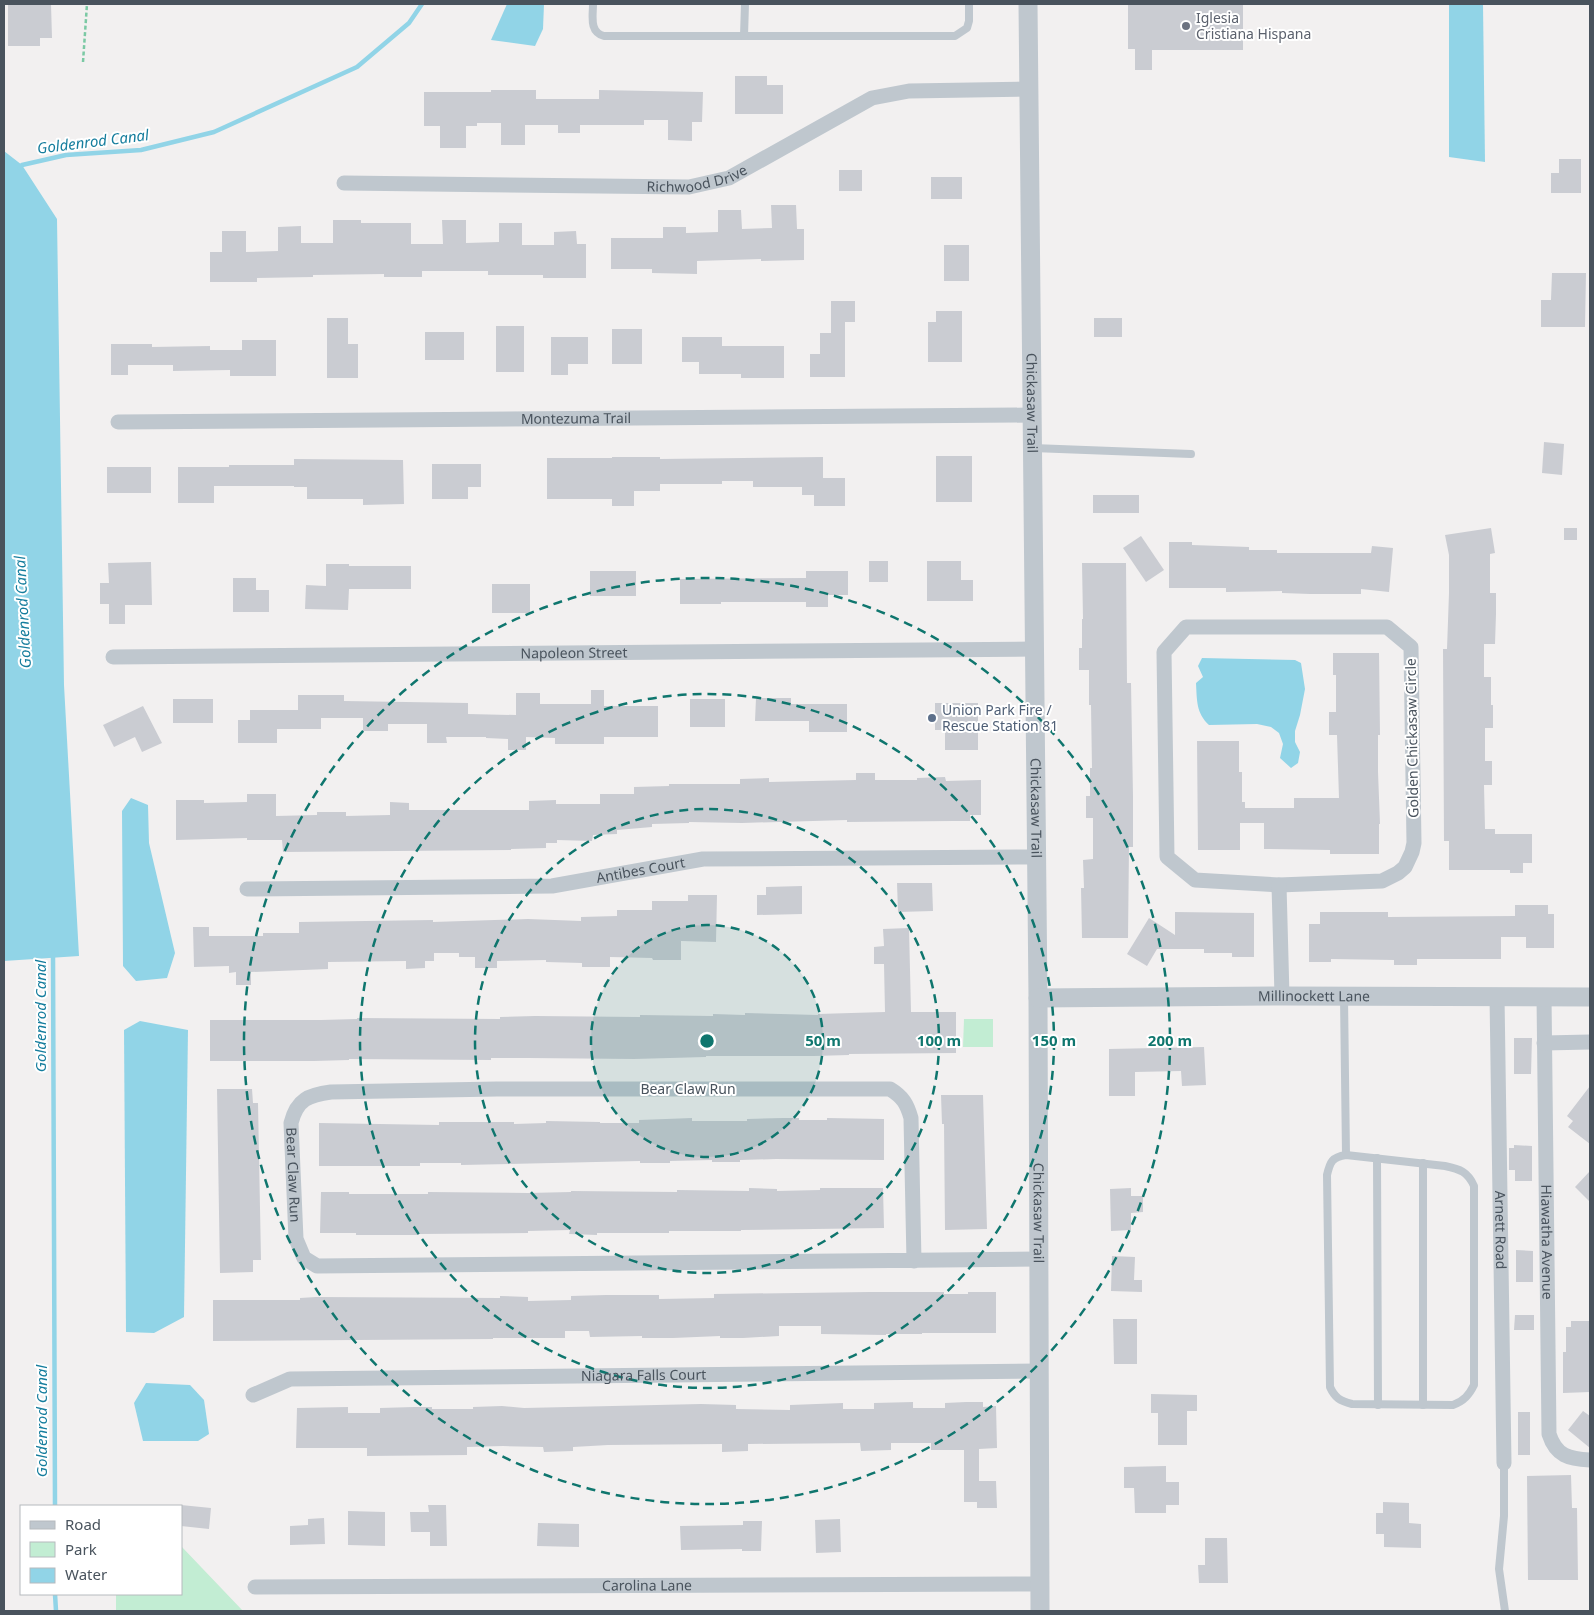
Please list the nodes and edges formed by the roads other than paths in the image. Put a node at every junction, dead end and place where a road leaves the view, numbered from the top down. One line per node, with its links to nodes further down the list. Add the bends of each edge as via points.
1 (593, 4): 5 (lane, via 594,30 604,36)
2 (745, 4): 5 (lane)
3 (969, 4): 5 (lane, via 968,28 955,36)
4 (1028, 4): 6 (street, Chickasaw Trail)
5 (744, 36)
6 (1029, 89): 7 (street, Richwood Drive, via 909,91 872,98 729,178 689,187); 8 (street, Chickasaw Trail)
7 (344, 183)
8 (1033, 415): 9 (street, Montezuma Trail); 10 (street, Chickasaw Trail)
9 (118, 422)
10 (1033, 448): 11 (lane); 12 (street, Chickasaw Trail)
11 (1191, 454)
12 (1034, 649): 13 (street, Napoleon Street); 14 (street, Chickasaw Trail)
13 (113, 656)
14 (1036, 857): 16 (street, Antibes Court, via 703,858 552,886); 22 (street, Chickasaw Trail)
15 (1279, 886): 15 (street, Golden Chickasaw Circle, via 1382,881 1398,873 1409,860 1414,843 1411,647 1387,627 1186,626 1164,652 1167,858 1195,880); 17 (street)
16 (246, 889)
17 (1282, 996): 18 (street, Millinockett Lane); 22 (street, Millinockett Lane)
18 (1344, 996): 19 (street, Millinockett Lane); 25 (lane)
19 (1497, 996): 20 (street, Millinockett Lane); 35 (street, Arnett Road)
20 (1544, 996): 21 (street, Millinockett Lane); 24 (street, Hiawatha Avenue)
21 (1590, 997)
22 (1038, 998): 28 (street, Chickasaw Trail)
23 (1590, 1042): 24 (street)
24 (1544, 1043): 34 (street, Hiawatha Avenue, via 1549,1434 1552,1444 1566,1456)
25 (1346, 1155): 26 (lane); 32 (lane, via 1336,1157 1330,1163 1327,1175 1330,1387 1341,1401)
26 (1377, 1158): 27 (lane); 32 (lane)
27 (1423, 1163): 33 (lane); 33 (lane, via 1461,1170 1470,1176 1474,1186 1474,1385 1462,1402)
28 (1038, 1259): 29 (street, Bear Claw Run); 30 (street, Chickasaw Trail)
29 (914, 1261): 29 (street, Bear Claw Run, via 911,1118 907,1103 890,1090 331,1092 303,1100 291,1123 296,1239 304,1258 316,1266)
30 (1038, 1371): 31 (street, Niagara Falls Court, via 290,1379); 36 (street, Chickasaw Trail)
31 (253, 1395)
32 (1378, 1405): 33 (lane)
33 (1423, 1405)
34 (1590, 1460)
35 (1504, 1463): 39 (lane, via 1499,1569)
36 (1040, 1584): 37 (street, Carolina Lane); 38 (street, Chickasaw Trail)
37 (255, 1587)
38 (1040, 1611)
39 (1505, 1611)

